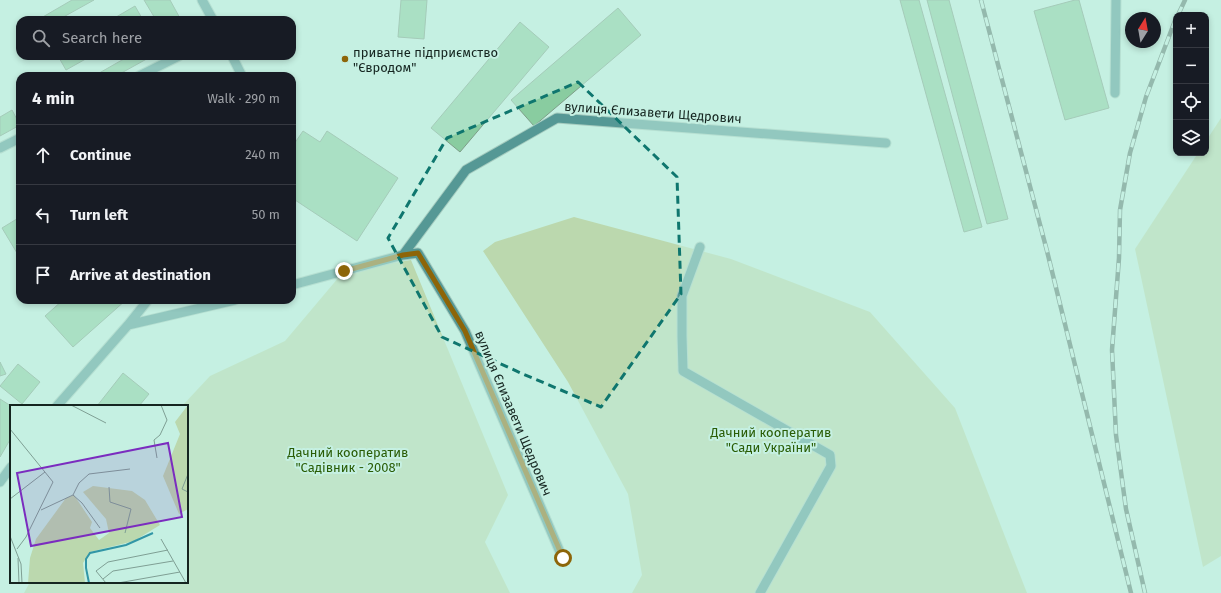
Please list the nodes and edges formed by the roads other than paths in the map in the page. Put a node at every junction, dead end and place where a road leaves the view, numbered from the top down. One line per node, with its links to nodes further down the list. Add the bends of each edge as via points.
1 (202, 0): 3 (street)
2 (1116, 0): 8 (street)
3 (211, 16)
4 (171, 60): 6 (street)
5 (234, 60): 7 (street)
6 (147, 72)
7 (240, 72)
8 (1115, 93)
9 (16, 140): 11 (street)
10 (886, 143): 13 (street, вулиця Єлизавети Щедрович, via 557,118 466,170)
11 (0, 148)
12 (700, 247): 22 (street, via 682,296 683,371 830,455 831,466)
13 (403, 255): 14 (street, вулиця Єлизавети Щедрович); 21 (street, вулиця Єлизавети Щедрович, via 418,253 465,331)
14 (296, 284)
15 (145, 304): 17 (street)
16 (218, 304): 17 (street)
17 (128, 325): 18 (street)
18 (59, 405)
19 (10, 468): 20 (street)
20 (0, 482)
21 (563, 558)
22 (760, 593)

